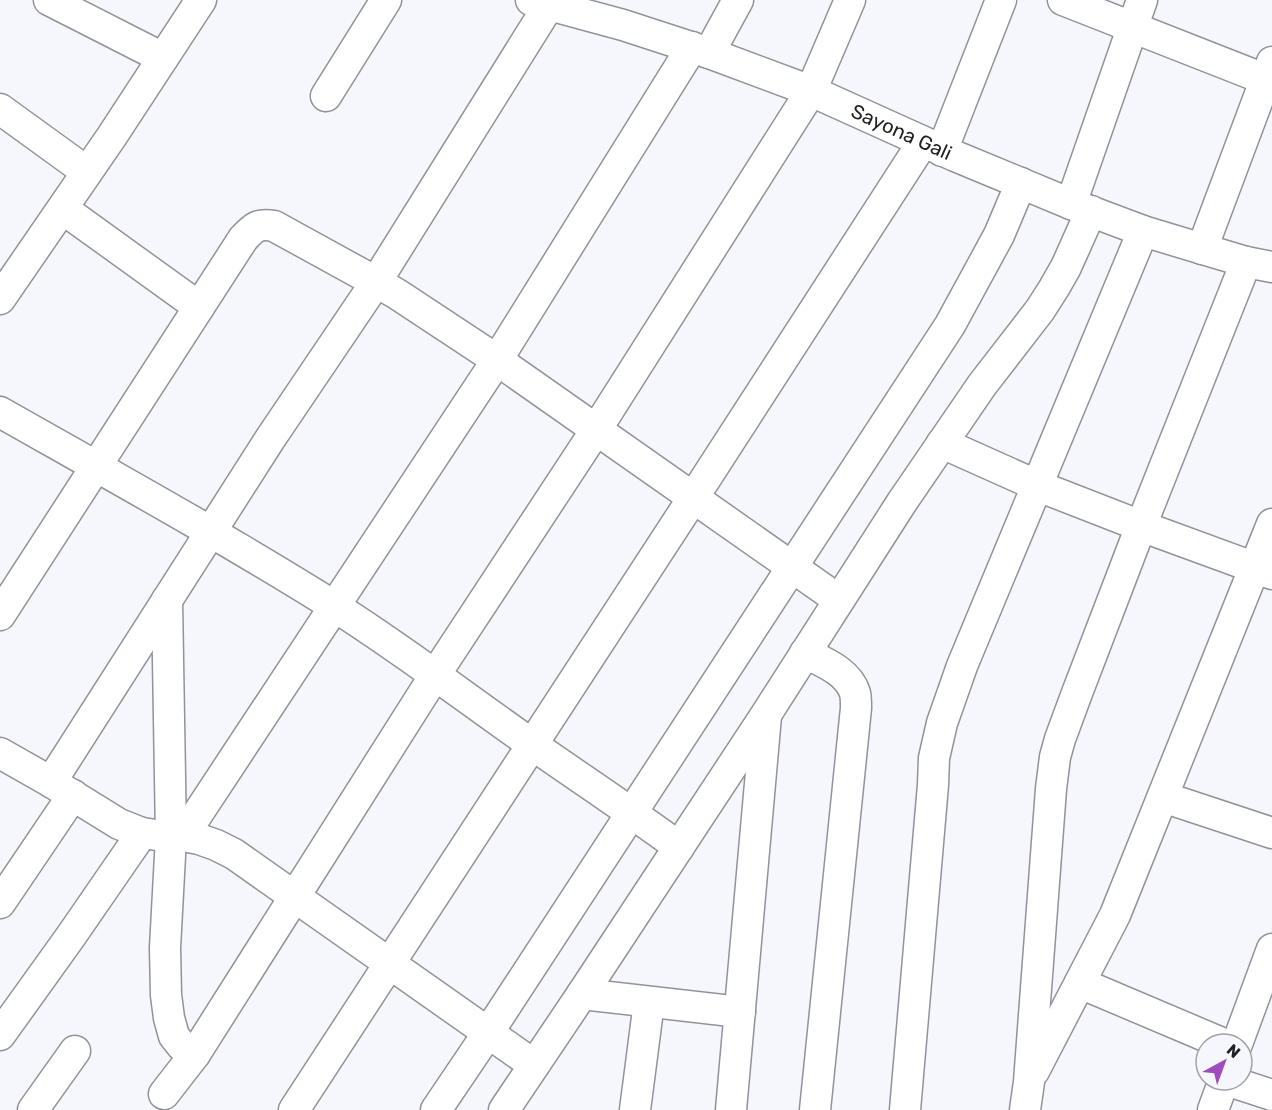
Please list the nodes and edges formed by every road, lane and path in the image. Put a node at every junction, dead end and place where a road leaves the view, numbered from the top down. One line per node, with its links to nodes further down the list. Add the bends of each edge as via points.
1 (49, 0): 12 (street)
2 (201, 0): 12 (street)
3 (386, 0): 15 (street)
4 (738, 0): 11 (street)
5 (850, 0): 14 (street)
6 (1001, 0): 17 (street)
7 (1063, 0): 10 (street)
8 (540, 3): 9 (street, Sayona Gali); 25 (street)
9 (588, 7): 11 (street, Sayona Gali, via 623,25)
10 (1137, 14): 13 (street); 20 (street)
11 (701, 50): 14 (street, Sayona Gali); 28 (street)
12 (164, 58): 18 (street)
13 (1270, 74): 23 (street)
14 (811, 91): 17 (street, Sayona Gali); 30 (street)
15 (326, 96)
16 (0, 109): 18 (street)
17 (932, 146): 19 (street, Sayona Gali); 34 (street)
18 (87, 172): 21 (street)
19 (1021, 183): 20 (street, Sayona Gali); 38 (street, via 999,235 950,325)
20 (1081, 207): 22 (street, Sayona Gali); 31 (street, via 1066,267 1054,288)
21 (63, 209): 26 (street); 27 (street)
22 (1143, 231): 23 (street, Sayona Gali); 33 (street)
23 (1202, 249): 24 (street, Sayona Gali)
24 (1259, 264): 36 (street)
25 (376, 282): 27 (street, via 274,226 262,224 243,239); 28 (street); 37 (street)
26 (4, 284)
27 (199, 307): 32 (street)
28 (497, 360): 30 (street); 42 (street)
29 (0, 412): 32 (street)
30 (597, 430): 34 (street); 45 (street)
31 (942, 443): 33 (street); 41 (street)
32 (95, 466): 37 (street); 43 (street)
33 (1038, 486): 36 (street); 83 (street, via 962,666 934,758)
34 (693, 498): 38 (street); 47 (street)
35 (1272, 524): 39 (street)
36 (1141, 526): 39 (street); 75 (street, via 1055,757)
37 (210, 532): 40 (street); 42 (street)
38 (792, 567): 41 (street); 51 (street)
39 (1263, 571): 50 (street)
40 (167, 600): 49 (street); 54 (street)
41 (839, 600): 44 (street)
42 (335, 607): 45 (street); 54 (street)
43 (0, 615)
44 (806, 653): 46 (street); 82 (street, via 837,669 848,681 855,693 856,708)
45 (435, 675): 47 (street); 56 (street)
46 (767, 713): 55 (street); 63 (street)
47 (532, 744): 51 (street); 59 (street)
48 (0, 753): 49 (street)
49 (62, 788): 53 (street, via 118,824); 57 (street)
50 (1163, 797): 52 (street); 60 (street, via 1115,915)
51 (632, 812): 55 (street); 66 (street)
52 (1271, 830)
53 (142, 833): 54 (street); 67 (street)
54 (177, 837): 56 (street, via 199,839 234,854); 69 (street, via 165,948 166,995 174,1036)
55 (679, 847): 61 (street)
56 (294, 896): 59 (street); 69 (street)
57 (0, 903)
58 (1272, 949): 65 (street)
59 (388, 964): 66 (street); 77 (street)
60 (1080, 983): 64 (street); 75 (street)
61 (582, 994): 62 (street); 70 (street)
62 (649, 1002): 63 (street); 80 (street)
63 (740, 1012): 81 (street)
64 (1196, 1032)
65 (1241, 1032)
66 (488, 1033): 70 (street); 78 (street)
67 (0, 1035)
68 (75, 1051): 76 (street)
69 (195, 1054): 73 (street)
70 (534, 1065): 79 (street)
71 (1254, 1089): 74 (street)
72 (1220, 1092): 84 (street)
73 (164, 1094)
74 (1272, 1095)
75 (1027, 1096)
76 (33, 1110)
77 (294, 1110)
78 (436, 1110)
79 (504, 1110)
80 (635, 1110)
81 (731, 1110)
82 (815, 1110)
83 (905, 1110)
84 (1213, 1110)

